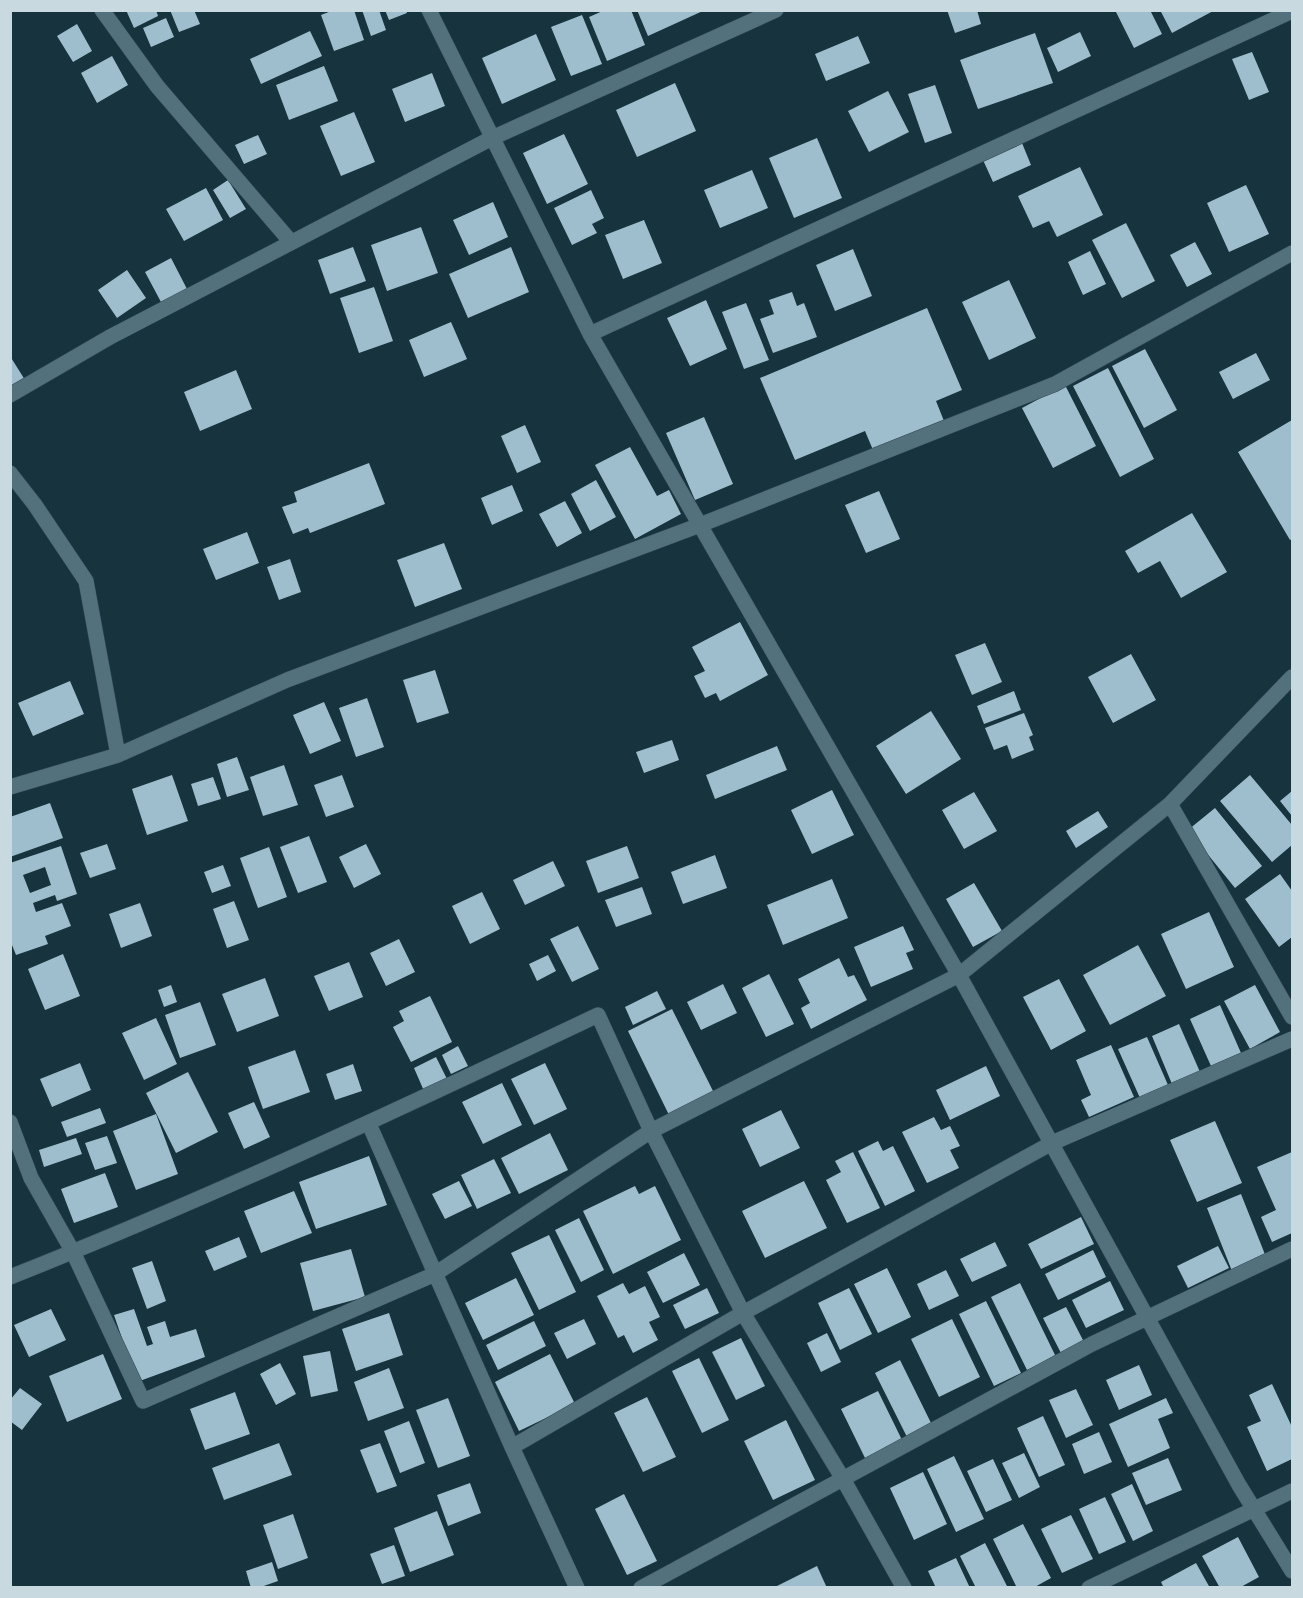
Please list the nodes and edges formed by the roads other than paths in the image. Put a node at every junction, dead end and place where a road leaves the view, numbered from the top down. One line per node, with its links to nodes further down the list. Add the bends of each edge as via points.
1 (102, 10): 6 (street, via 157,86)
2 (429, 10): 5 (street)
3 (776, 10): 5 (street)
4 (1293, 11): 8 (street)
5 (492, 138): 6 (street); 8 (street)
6 (291, 243): 9 (street, via 110,337)
7 (1293, 253): 11 (street, via 1055,384)
8 (590, 334): 11 (street)
9 (10, 395)
10 (10, 473): 13 (street, via 86,581)
11 (700, 525): 13 (street, via 288,680); 16 (street)
12 (1293, 677): 15 (street)
13 (118, 755): 14 (street)
14 (10, 787)
15 (1170, 804): 16 (street); 17 (street)
16 (959, 975): 21 (street); 22 (street)
17 (1293, 1017)
18 (1293, 1039): 22 (street)
19 (10, 1122): 24 (street, via 31,1178)
20 (369, 1124): 21 (street, via 598,1015); 24 (street); 25 (street)
21 (651, 1131): 25 (street); 27 (street)
22 (1052, 1143): 27 (street); 28 (street)
23 (1293, 1250): 28 (street)
24 (73, 1252): 25 (street, via 143,1401); 26 (street)
25 (435, 1274): 29 (street)
26 (10, 1277)
27 (743, 1313): 29 (street); 30 (street)
28 (1147, 1318): 30 (street); 32 (street)
29 (512, 1447): 34 (street)
30 (843, 1479): 35 (street); 36 (street)
31 (1293, 1491): 32 (street)
32 (1255, 1509): 33 (street); 37 (street)
33 (1293, 1571)
34 (577, 1587)
35 (641, 1587)
36 (904, 1587)
37 (1089, 1587)

